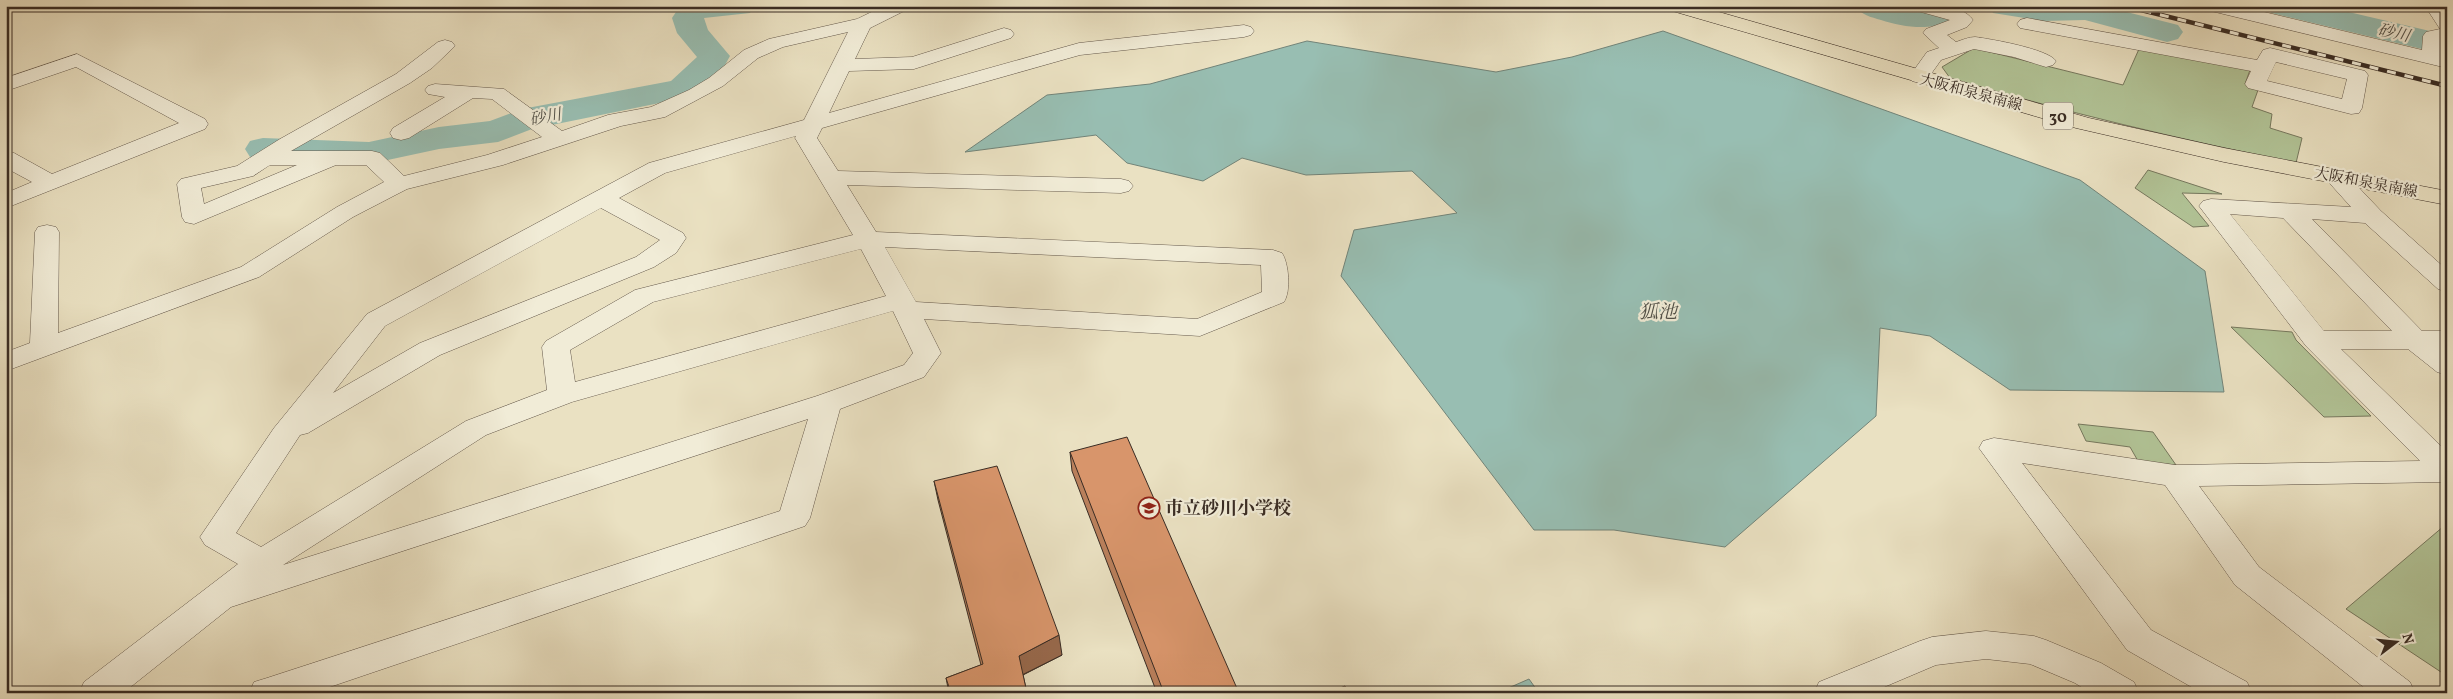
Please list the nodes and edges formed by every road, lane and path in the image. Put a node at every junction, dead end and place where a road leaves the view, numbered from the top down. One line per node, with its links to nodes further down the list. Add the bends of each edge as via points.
1 (899, 6): 6 (street)
2 (1676, 6): 17 (main road, 大阪和泉泉南線 / 30)
3 (1921, 6): 12 (street, via 1963,20 1933,33)
4 (2434, 6): 7 (street)
5 (2223, 7): 11 (street)
6 (862, 24): 15 (street); 23 (street, via 776,44 751,54 696,94 657,112 616,120)
7 (2447, 25)
8 (1244, 31): 21 (street, via 1079,49)
9 (1004, 34): 15 (street, via 914,63)
10 (445, 46): 25 (street, via 423,66 351,111 292,140)
11 (2438, 47)
12 (1954, 50): 13 (street, via 1973,43); 17 (street, via 1934,56)
13 (2018, 52): 14 (street); 16 (street, via 2028,19)
14 (2046, 61)
15 (843, 65): 21 (street)
16 (2262, 66)
17 (1919, 78): 27 (main road, 大阪和泉泉南線 / 30, via 2084,123 2224,156)
18 (6, 85): 29 (street, via 76,60 197,124)
19 (435, 90): 20 (street)
20 (468, 92): 22 (street); 23 (street, via 497,93)
21 (811, 123): 28 (street, via 806,138); 32 (street, via 656,168)
22 (402, 133)
23 (559, 139): 30 (street, via 495,160)
24 (6, 158): 29 (street)
25 (265, 158): 26 (street); 26 (street, via 245,170 189,184 194,217)
26 (332, 158): 30 (street, via 372,158)
27 (2336, 177): 33 (main road, 大阪和泉泉南線 / 30); 36 (street)
28 (831, 178): 31 (street); 38 (street)
29 (50, 183): 34 (street)
30 (399, 184): 44 (street, via 345,212 250,272)
31 (1121, 186)
32 (601, 198): 49 (street, via 376,320); 49 (street, via 674,238 667,248 644,262 430,348)
33 (2447, 198)
34 (6, 201)
35 (2290, 210): 36 (street); 41 (street, via 2211,206); 43 (street)
36 (2372, 216): 39 (street)
37 (47, 232): 44 (street)
38 (869, 239): 40 (street); 40 (street, via 1273,258 1276,296 1200,328); 47 (street, via 644,296 556,347)
39 (2447, 284)
40 (905, 305): 47 (street); 48 (street, via 927,353 914,371)
41 (2316, 340): 43 (street); 50 (street)
42 (2447, 340): 43 (street)
43 (2416, 341): 46 (street)
44 (44, 347): 45 (street)
45 (6, 362)
46 (2447, 366)
47 (562, 395): 52 (street, via 476,428)
48 (828, 403): 53 (street); 55 (street, via 794,518)
49 (284, 435): 52 (street, via 216,537)
50 (2447, 470): 51 (street)
51 (2175, 476): 58 (street, via 1994,448 2139,640); 59 (street, via 2247,576)
52 (262, 562): 53 (street)
53 (219, 598): 54 (street)
54 (97, 693)
55 (267, 693)
56 (1832, 693): 57 (street, via 1932,651 1986,646 2034,650 2088,673)
57 (2120, 693)
58 (2234, 693)
59 (2396, 693)

